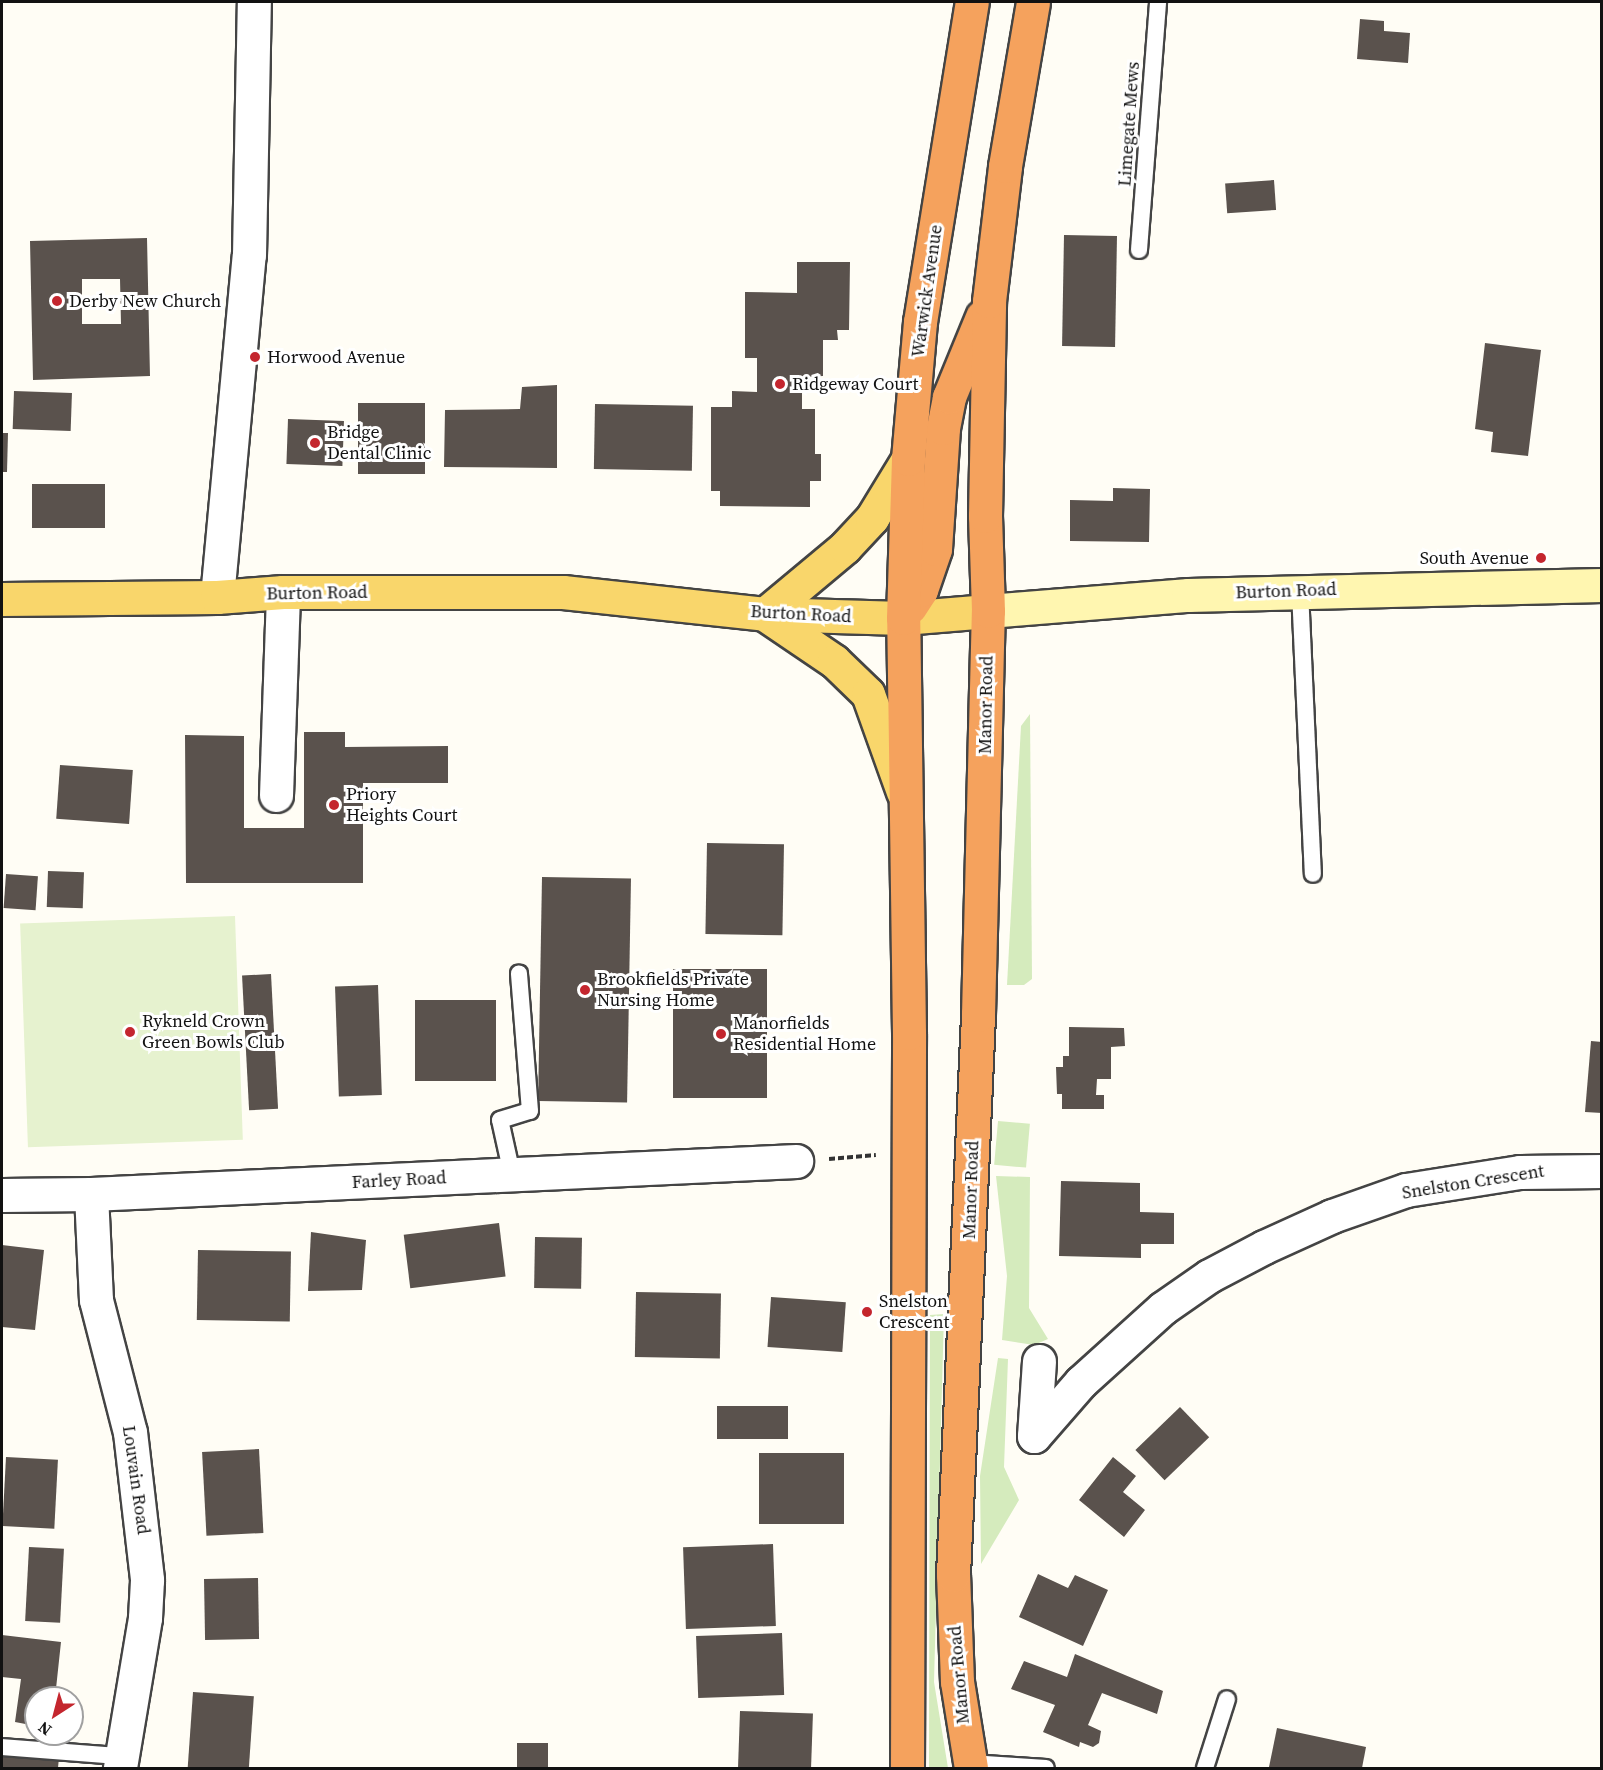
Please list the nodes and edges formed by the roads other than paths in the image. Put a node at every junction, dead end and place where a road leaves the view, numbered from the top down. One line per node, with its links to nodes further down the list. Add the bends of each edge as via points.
1 (254, 2): 11 (street, via 249,255)
2 (972, 2): 7 (highway, Warwick Avenue, via 920,322)
3 (1033, 2): 6 (highway, via 1005,166)
4 (1158, 2): 5 (lane, Limegate Mews)
5 (1139, 250)
6 (989, 301): 13 (highway, via 985,516); 15 (highway, via 949,397 943,428 935,549 921,590)
7 (908, 459): 14 (main road, via 872,518 845,547); 15 (highway, Warwick Avenue)
8 (1602, 585): 9 (street, Burton Road)
9 (1300, 591): 13 (street, Burton Road, via 1188,595); 18 (lane)
10 (283, 592): 11 (main road, Burton Road); 14 (main road, Burton Road, via 563,592); 16 (street)
11 (217, 597): 12 (main road, Burton Road)
12 (2, 599)
13 (988, 611): 15 (main road, Burton Road); 29 (highway, Manor Road, via 967,1325 953,1575 957,1682)
14 (765, 614): 15 (main road, Burton Road); 17 (main road, via 825,653 868,694)
15 (903, 618): 17 (highway)
16 (276, 795)
17 (905, 799): 30 (highway)
18 (1313, 873)
19 (519, 973): 22 (lane, via 530,1111 500,1120)
20 (796, 1161): 22 (street, Farley Road)
21 (1602, 1171): 25 (street, Snelston Crescent, via 1520,1172 1406,1190 1332,1216 1264,1247 1209,1276 1162,1308 1081,1382 1034,1436)
22 (512, 1174): 23 (street, Farley Road)
23 (91, 1194): 24 (street, Farley Road); 28 (street, Louvain Road, via 96,1300 130,1432 147,1580)
24 (2, 1195)
25 (1039, 1360)
26 (1227, 1699): 32 (lane)
27 (2, 1747): 28 (lane)
28 (120, 1762)
29 (970, 1766): 31 (lane)
30 (907, 1768)
31 (1046, 1768)
32 (1205, 1768)

